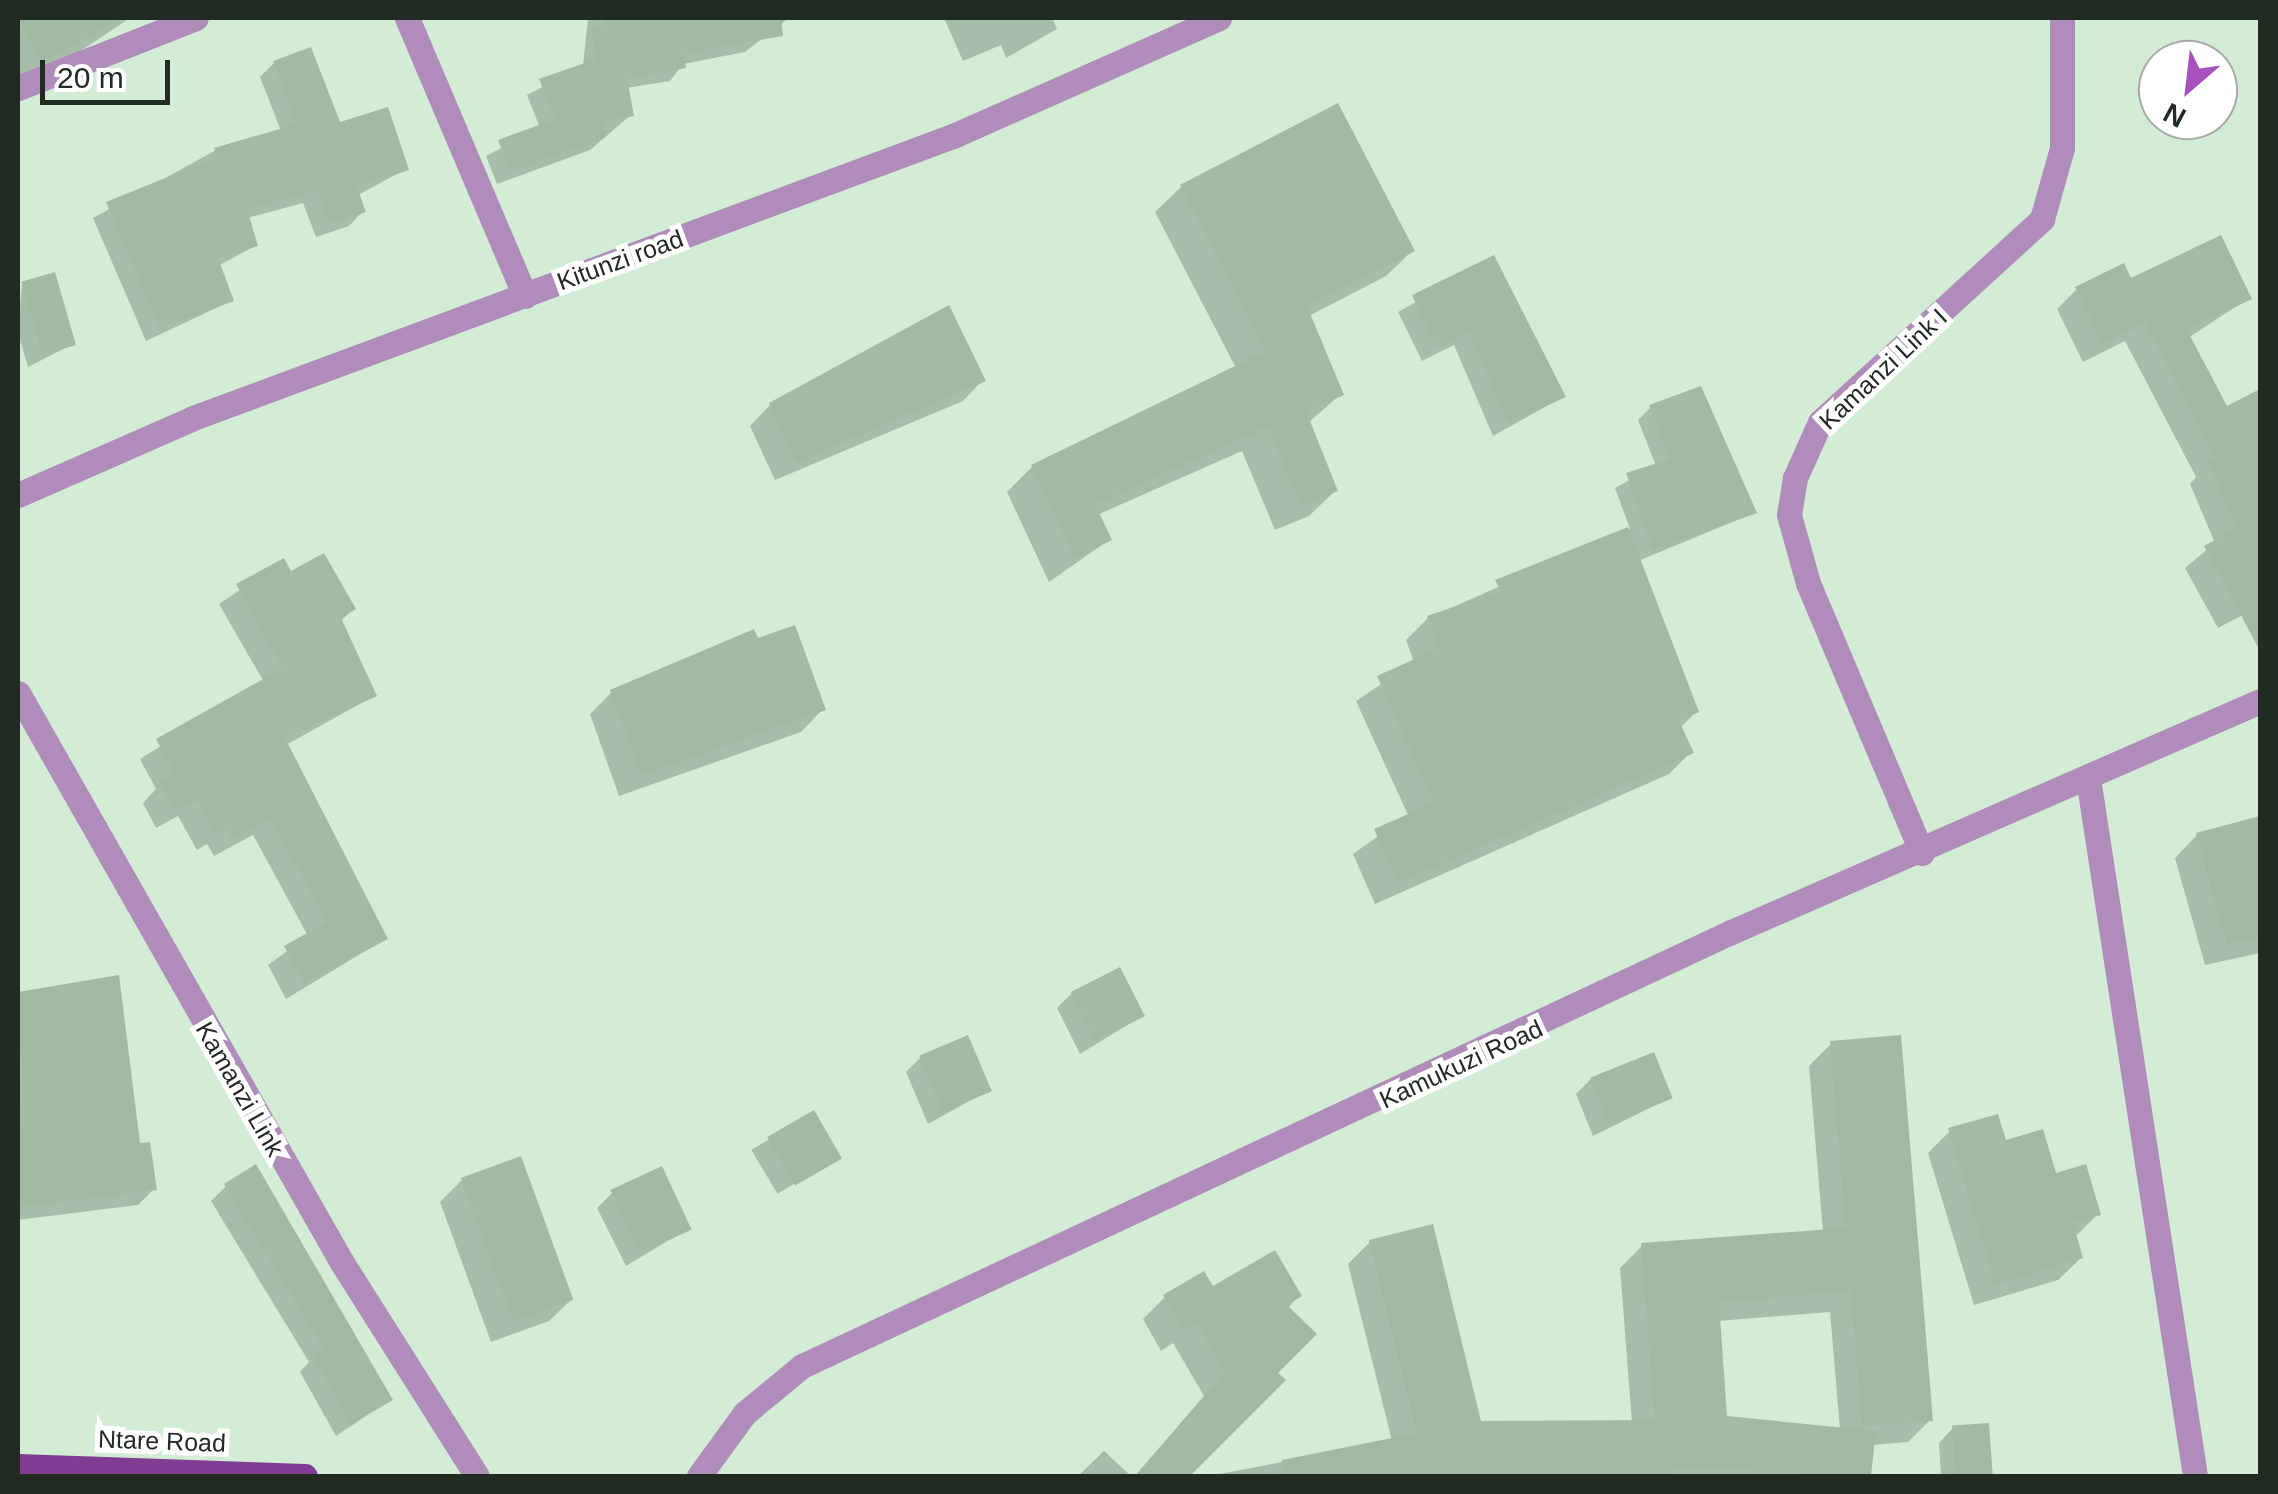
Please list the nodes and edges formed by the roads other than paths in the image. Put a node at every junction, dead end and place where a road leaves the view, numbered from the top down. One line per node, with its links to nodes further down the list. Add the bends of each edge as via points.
1 (196, 18): 5 (street)
2 (407, 18): 6 (street)
3 (1219, 18): 6 (street, Kitunzi road, via 952,136)
4 (2062, 18): 11 (street, Kamanzi Link I, via 2062,148 2042,219 1820,422 1795,478 1789,516 1808,583)
5 (18, 88)
6 (525, 296): 7 (street, Kitunzi road, via 193,418)
7 (18, 495)
8 (18, 693): 14 (street, Kamanzi Link, via 341,1261)
9 (2260, 700): 10 (street, Kamukuzi Road)
10 (2088, 778): 11 (street, Kamukuzi Road); 16 (street)
11 (1922, 853): 15 (street, Kamukuzi Road, via 802,1366 745,1413)
12 (18, 1466): 13 (main road, Ntare Road)
13 (305, 1476)
14 (478, 1476)
15 (699, 1476)
16 (2196, 1476)

